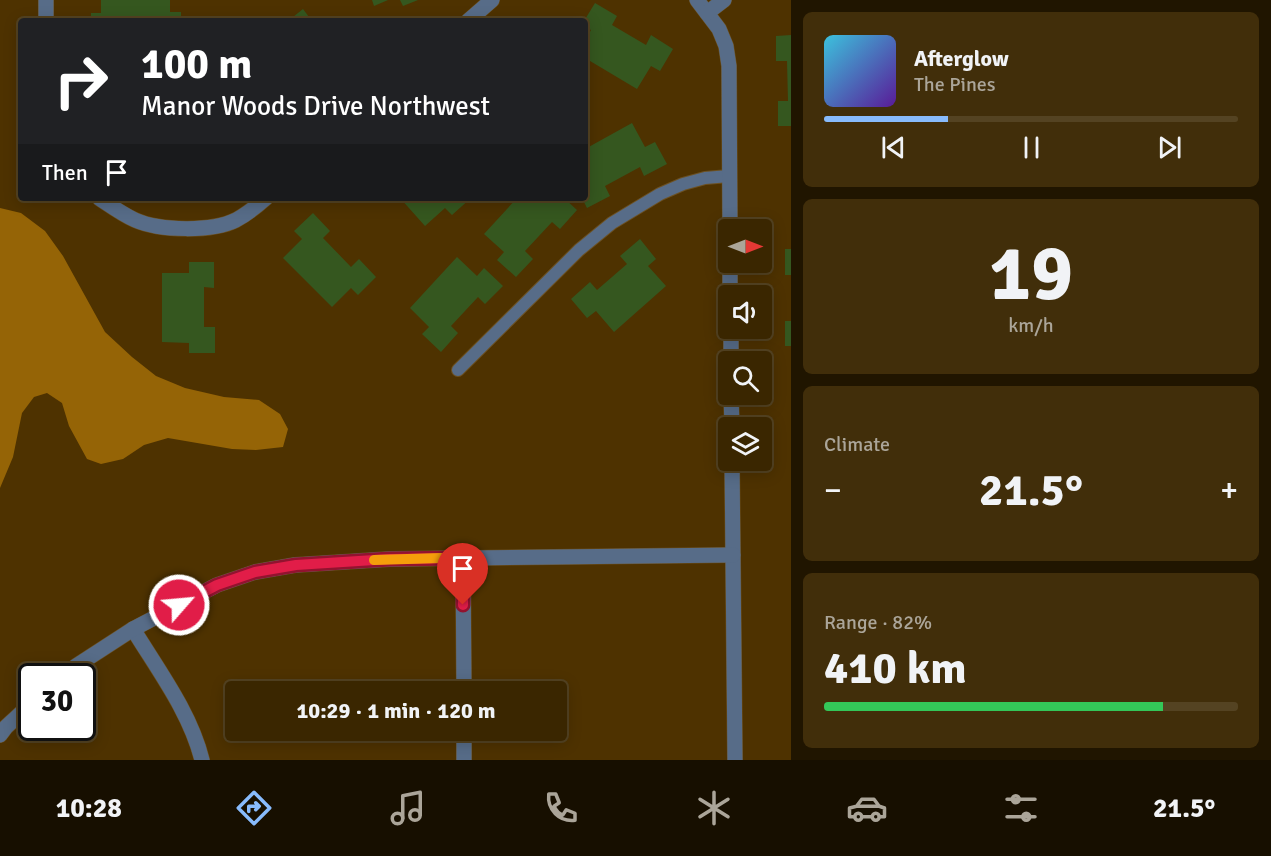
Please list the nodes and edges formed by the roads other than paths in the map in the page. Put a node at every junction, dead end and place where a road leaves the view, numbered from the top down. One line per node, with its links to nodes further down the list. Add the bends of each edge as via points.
1 (46, 0): 6 (street)
2 (697, 0): 5 (street)
3 (723, 0): 5 (street)
4 (485, 2): 7 (street)
5 (707, 13): 8 (street, via 726,46 729,66)
6 (46, 18)
7 (471, 18)
8 (729, 176): 11 (street); 12 (lane, via 683,184 612,223 579,250)
9 (103, 201): 10 (street, via 137,221 187,229 234,221)
10 (262, 201)
11 (730, 219)
12 (458, 370)
13 (732, 471): 14 (street)
14 (733, 555): 15 (street); 24 (street)
15 (463, 558): 16 (street, via 296,565 255,572 217,585); 18 (street)
16 (133, 629): 17 (street); 22 (street, via 186,718)
17 (81, 663)
18 (464, 681)
19 (18, 716): 20 (street)
20 (0, 735)
21 (464, 741): 23 (street)
22 (202, 760)
23 (464, 760)
24 (735, 760)

